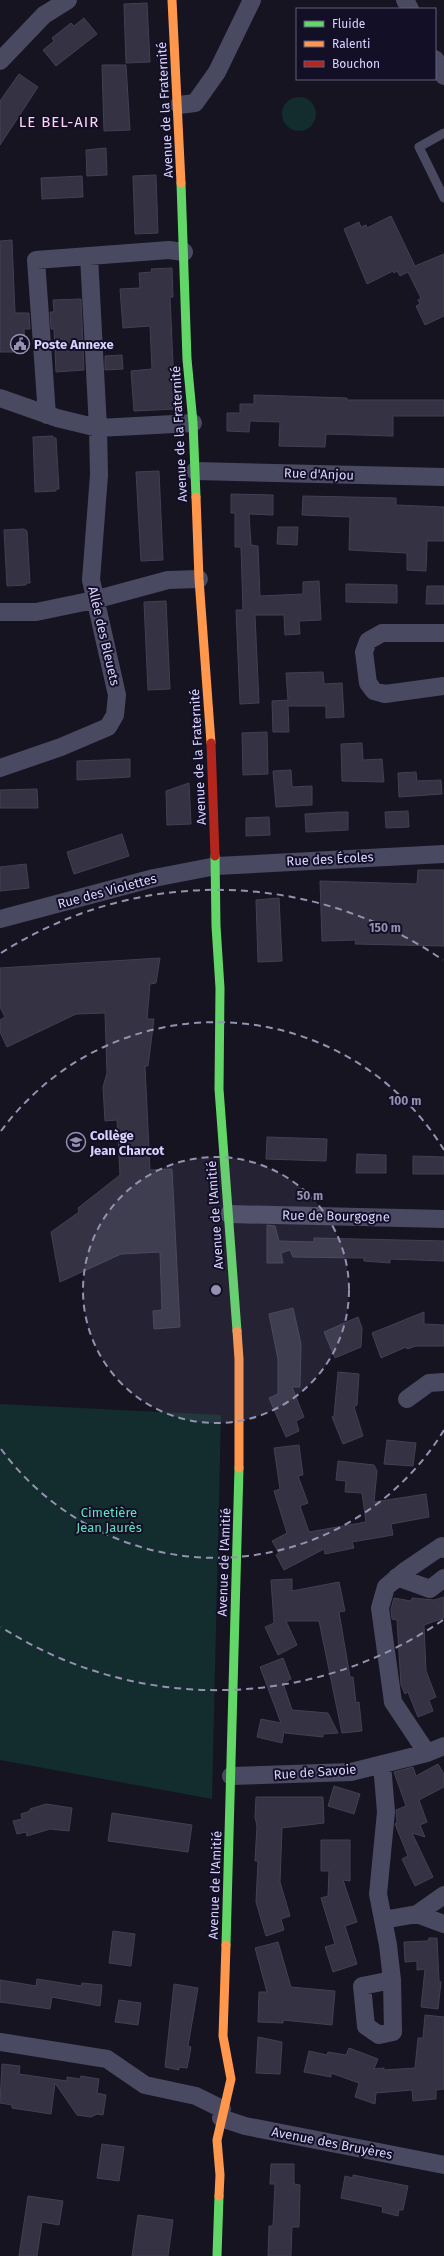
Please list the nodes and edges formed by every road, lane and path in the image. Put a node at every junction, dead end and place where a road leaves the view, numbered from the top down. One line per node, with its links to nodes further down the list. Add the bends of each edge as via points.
1 (68, 0): 4 (street, via 44,15)
2 (172, 0): 7 (street, Avenue de la Fraternité)
3 (252, 0): 7 (street, via 217,72 195,103)
4 (0, 61)
5 (436, 61): 6 (street)
6 (444, 76)
7 (179, 105): 10 (street, Avenue de la Fraternité)
8 (444, 133): 9 (lane, via 419,146)
9 (444, 198)
10 (184, 252): 11 (street, via 169,250); 14 (street, Avenue de la Fraternité, via 187,359)
11 (89, 256): 13 (street, via 36,260); 15 (street, Allée des Bleuets)
12 (0, 400): 13 (street)
13 (47, 415): 15 (street)
14 (193, 423): 15 (street); 16 (street, Avenue de la Fraternité)
15 (98, 428): 19 (street, Allée des Bleuets, via 99,475 91,580)
16 (195, 471): 17 (street, Rue d'Anjou); 18 (street, Avenue de la Fraternité)
17 (444, 477)
18 (200, 579): 19 (street, via 168,580); 25 (street, Avenue de la Fraternité, via 214,790)
19 (94, 600): 20 (street, via 36,612); 23 (street, Allée des Bleuets, via 117,695 115,715 108,727 61,747)
20 (0, 612)
21 (444, 634): 22 (street, via 382,633 368,641 364,652 368,683 374,691 385,694)
22 (444, 686)
23 (0, 768)
24 (444, 854): 25 (street, Rue des Écoles)
25 (216, 866): 26 (street, Rue des Violettes, via 154,878); 27 (street, Avenue de l'Amitié, via 220,988 219,1090)
26 (0, 919)
27 (228, 1214): 28 (street, Rue de Bourgogne); 37 (street, Avenue de l'Amitié, via 239,1367 239,1494)
28 (444, 1219)
29 (444, 1382): 30 (street, via 429,1383)
30 (407, 1400)
31 (444, 1549): 32 (street, via 442,1546)
32 (397, 1577): 33 (street, via 430,1589); 35 (street, via 386,1587 380,1608 393,1702)
33 (444, 1578)
34 (444, 1746): 35 (street, Rue de Savoie)
35 (427, 1753): 36 (street, Rue de Savoie)
36 (382, 1764): 37 (street, Rue de Savoie, via 351,1772); 40 (street, via 386,1812 378,1894)
37 (232, 1776): 44 (street, Avenue de l'Amitié, via 223,2036 231,2079)
38 (444, 1895): 39 (street)
39 (417, 1914): 40 (street); 41 (street)
40 (383, 1920): 42 (street)
41 (444, 1924)
42 (392, 1980)
43 (0, 2042): 44 (street, Avenue des Bruyères, via 107,2059 144,2085 196,2096)
44 (222, 2114): 45 (street, Avenue des Bruyères, via 245,2126); 46 (street, Avenue de l'Amitié, via 217,2140 220,2175)
45 (444, 2165)
46 (217, 2256)

